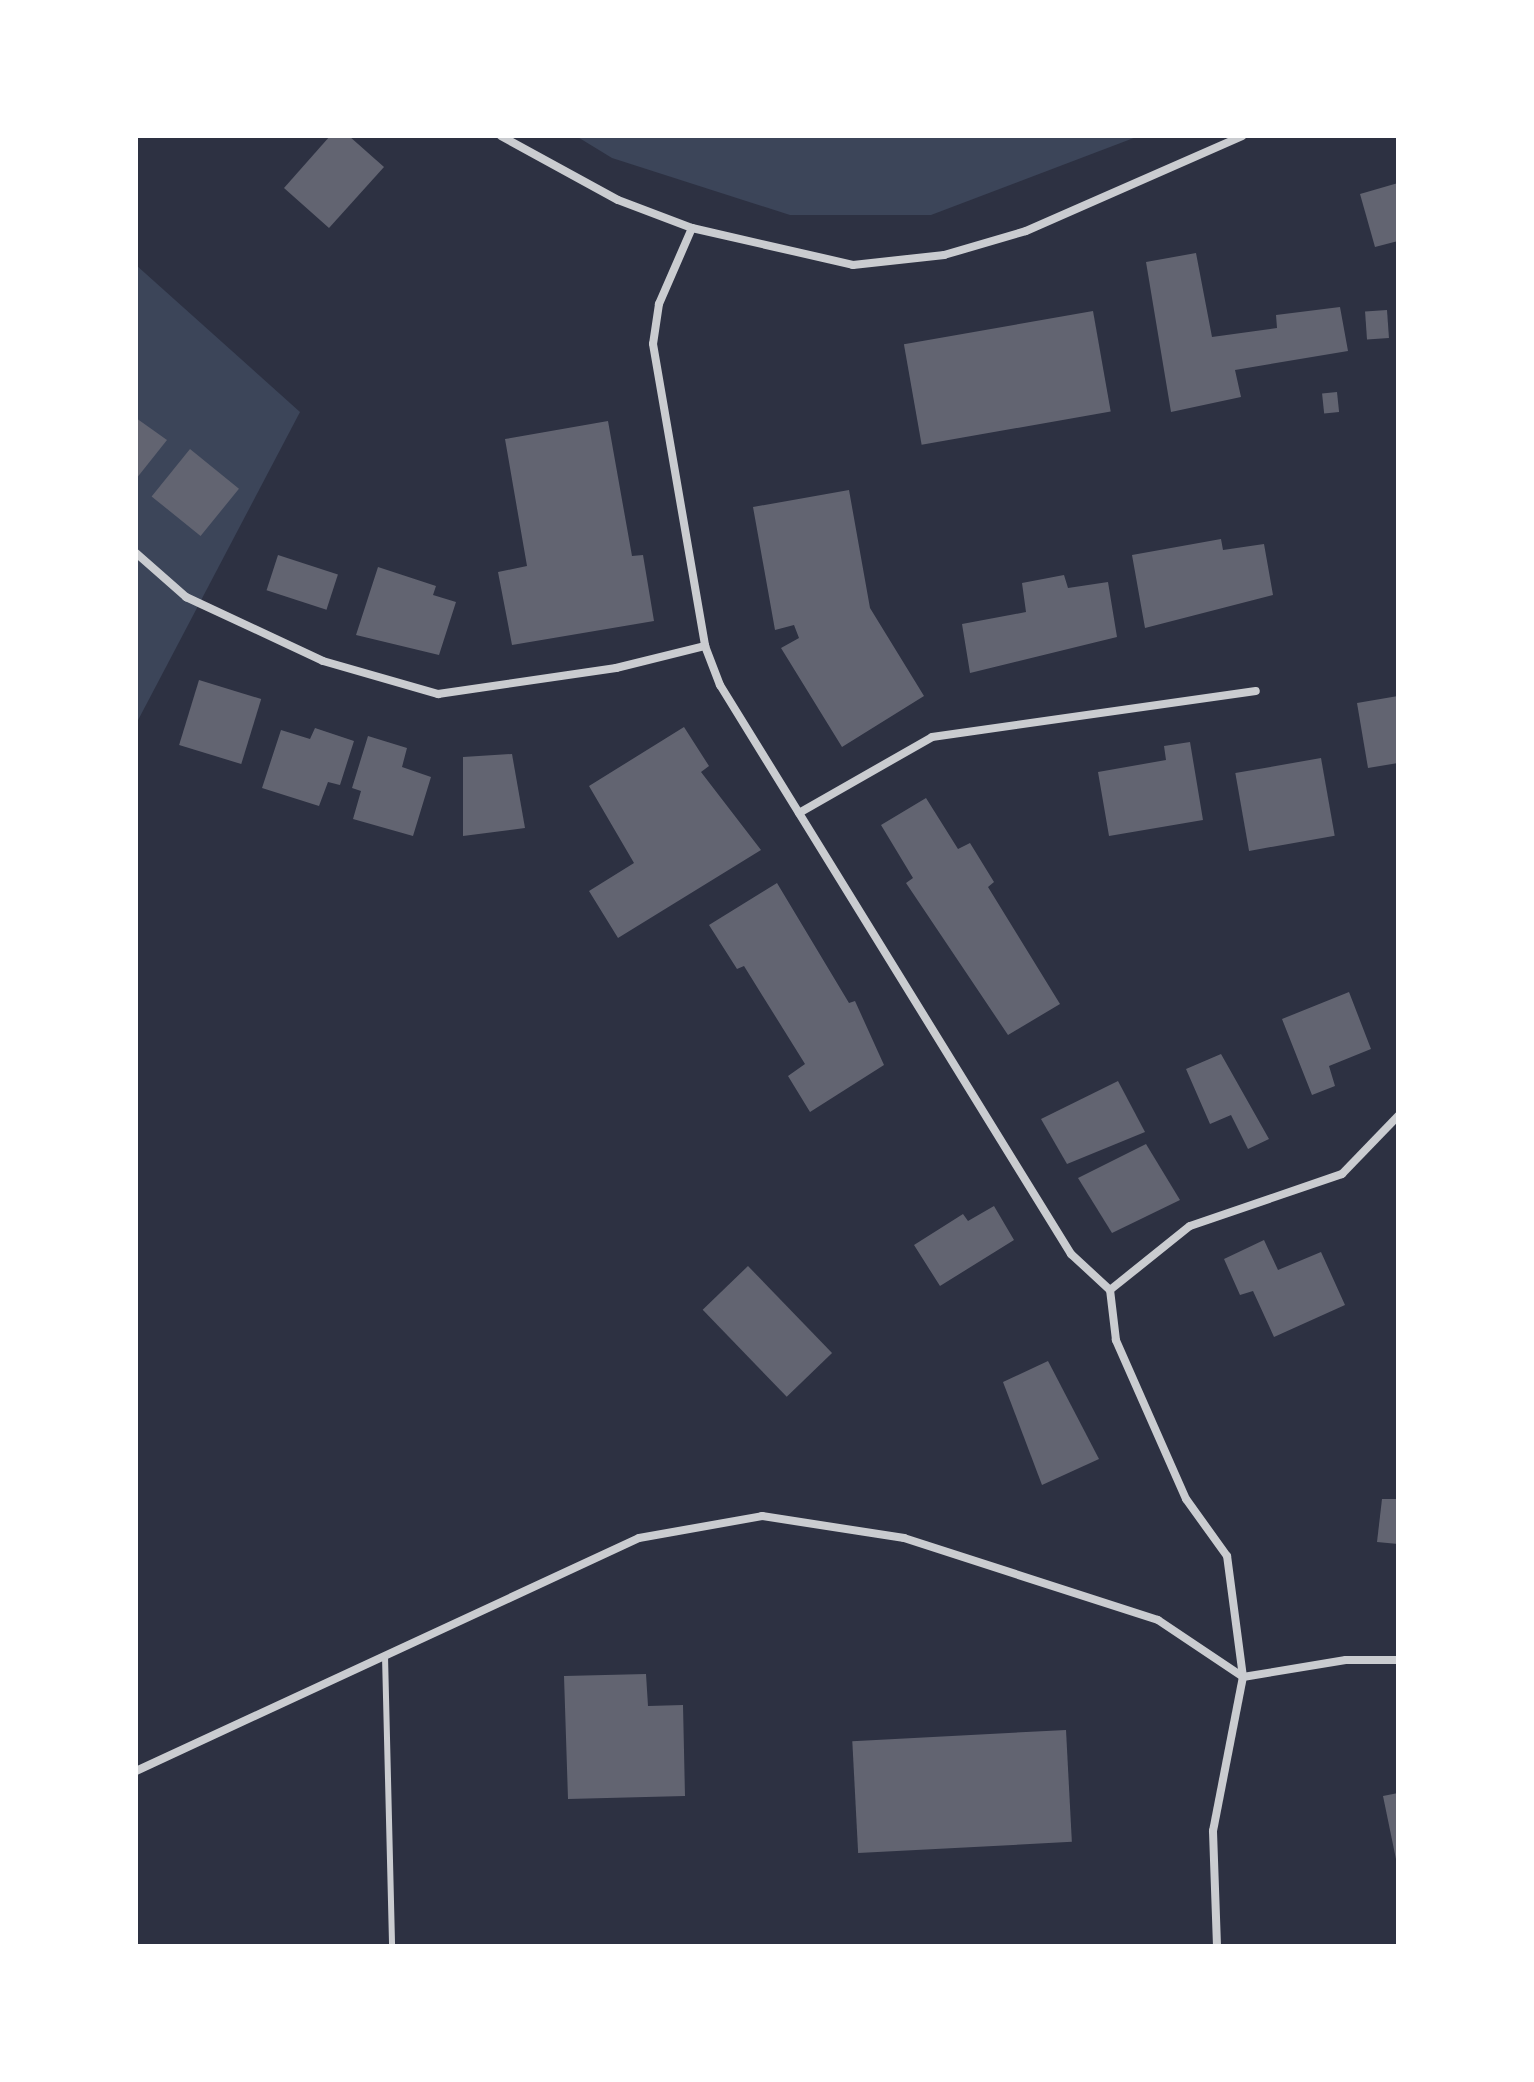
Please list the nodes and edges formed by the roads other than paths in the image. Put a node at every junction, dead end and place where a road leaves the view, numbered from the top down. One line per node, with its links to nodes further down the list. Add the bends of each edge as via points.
1 (501, 136): 3 (street, via 618,200)
2 (1242, 136): 3 (street, via 1026,231 944,255 853,265)
3 (692, 228): 5 (street, via 659,304 653,344)
4 (136, 553): 5 (street, via 186,597 323,661 423,691 616,668)
5 (705, 646): 7 (street)
6 (1256, 691): 7 (street, via 932,737)
7 (799, 813): 9 (street, via 1071,1254)
8 (1398, 1116): 9 (street, via 1342,1174 1190,1226)
9 (1110, 1290): 12 (street, via 1116,1340 1186,1499 1227,1556)
10 (385, 1656): 12 (street, via 639,1538 762,1516 904,1538 1158,1620); 13 (street); 14 (lane)
11 (1398, 1660): 12 (street, via 1346,1660)
12 (1243, 1677): 15 (street, via 1213,1831)
13 (136, 1771)
14 (392, 1946)
15 (1217, 1946)

